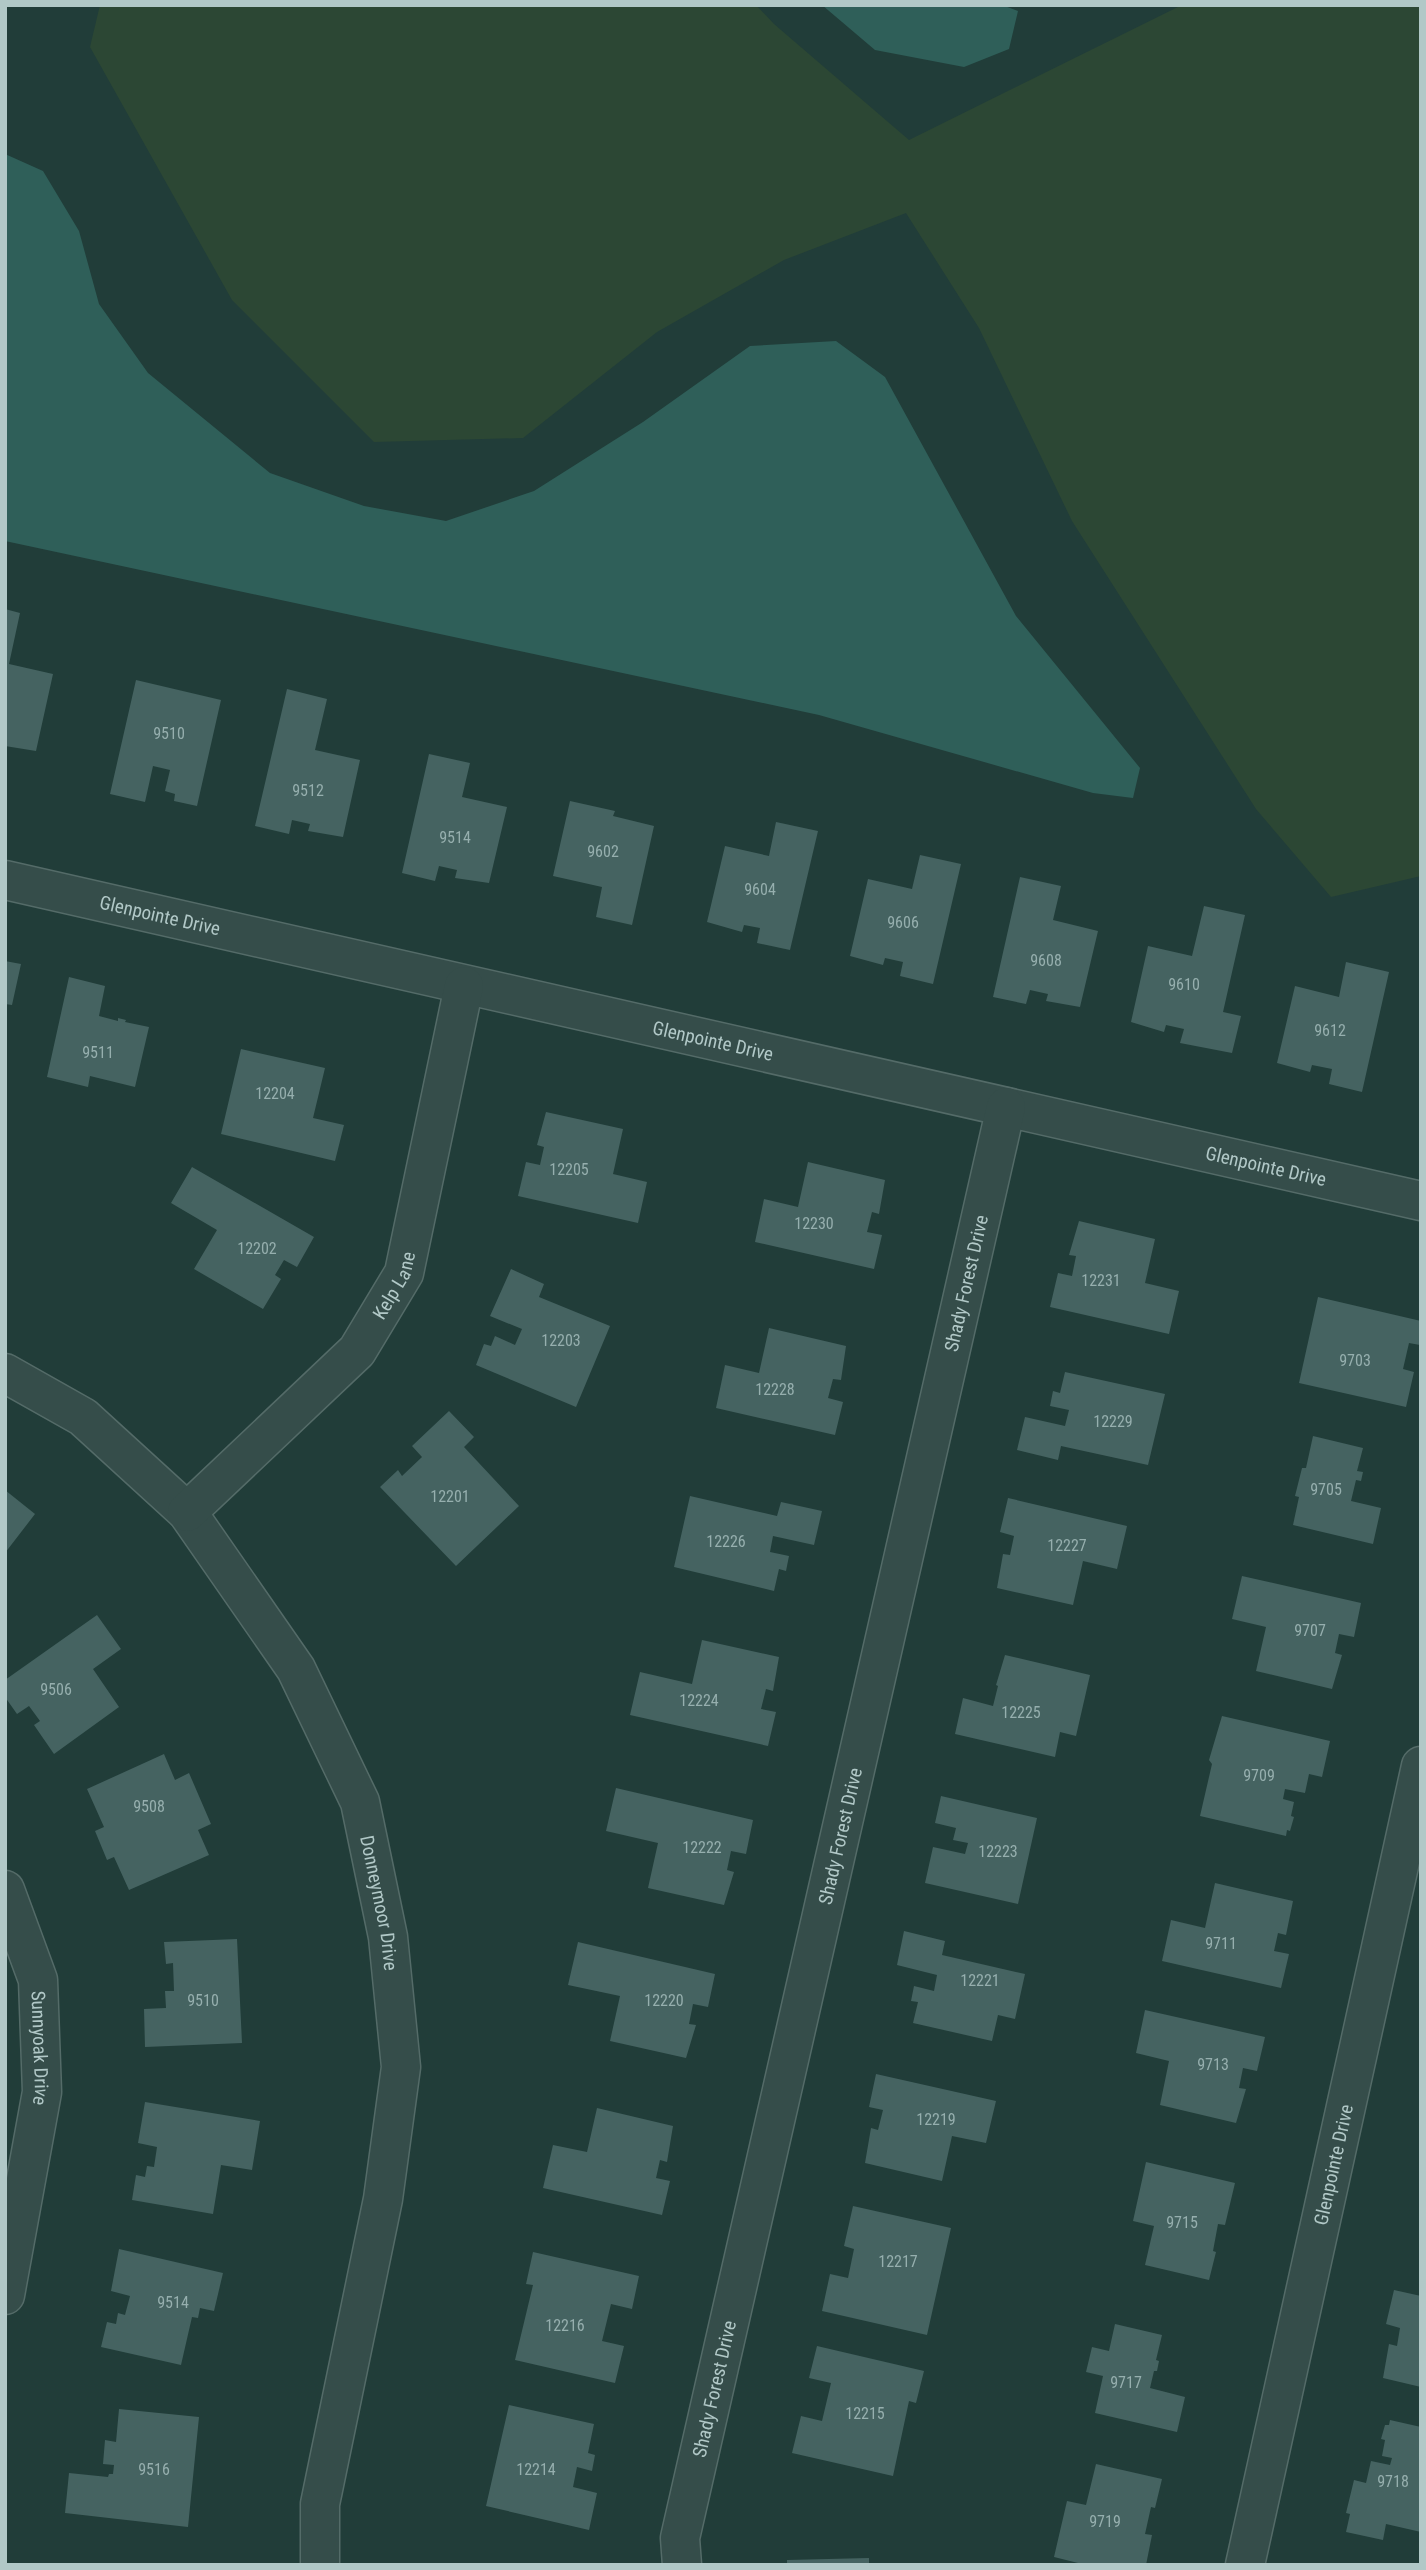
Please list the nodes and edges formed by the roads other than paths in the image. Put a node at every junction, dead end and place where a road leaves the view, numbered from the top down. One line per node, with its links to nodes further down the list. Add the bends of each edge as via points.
1 (5, 880): 2 (street, Glenpointe Drive)
2 (464, 986): 3 (street, Glenpointe Drive); 6 (street, Kelp Lane, via 404,1273 357,1351)
3 (1006, 1107): 4 (street, Glenpointe Drive); 11 (street, Shady Forest Drive, via 683,2524)
4 (1421, 1201)
5 (5, 1373): 6 (street, Donneymoor Drive, via 83,1417)
6 (187, 1512): 10 (street, Donneymoor Drive, via 296,1670 360,1802 388,1937 401,2067 383,2199 320,2504)
7 (1421, 1766): 12 (street, Glenpointe Drive)
8 (5, 1891): 9 (street, Sunnyoak Drive, via 38,1980 42,2092)
9 (5, 2295)
10 (320, 2565)
11 (682, 2565)
12 (1245, 2565)

